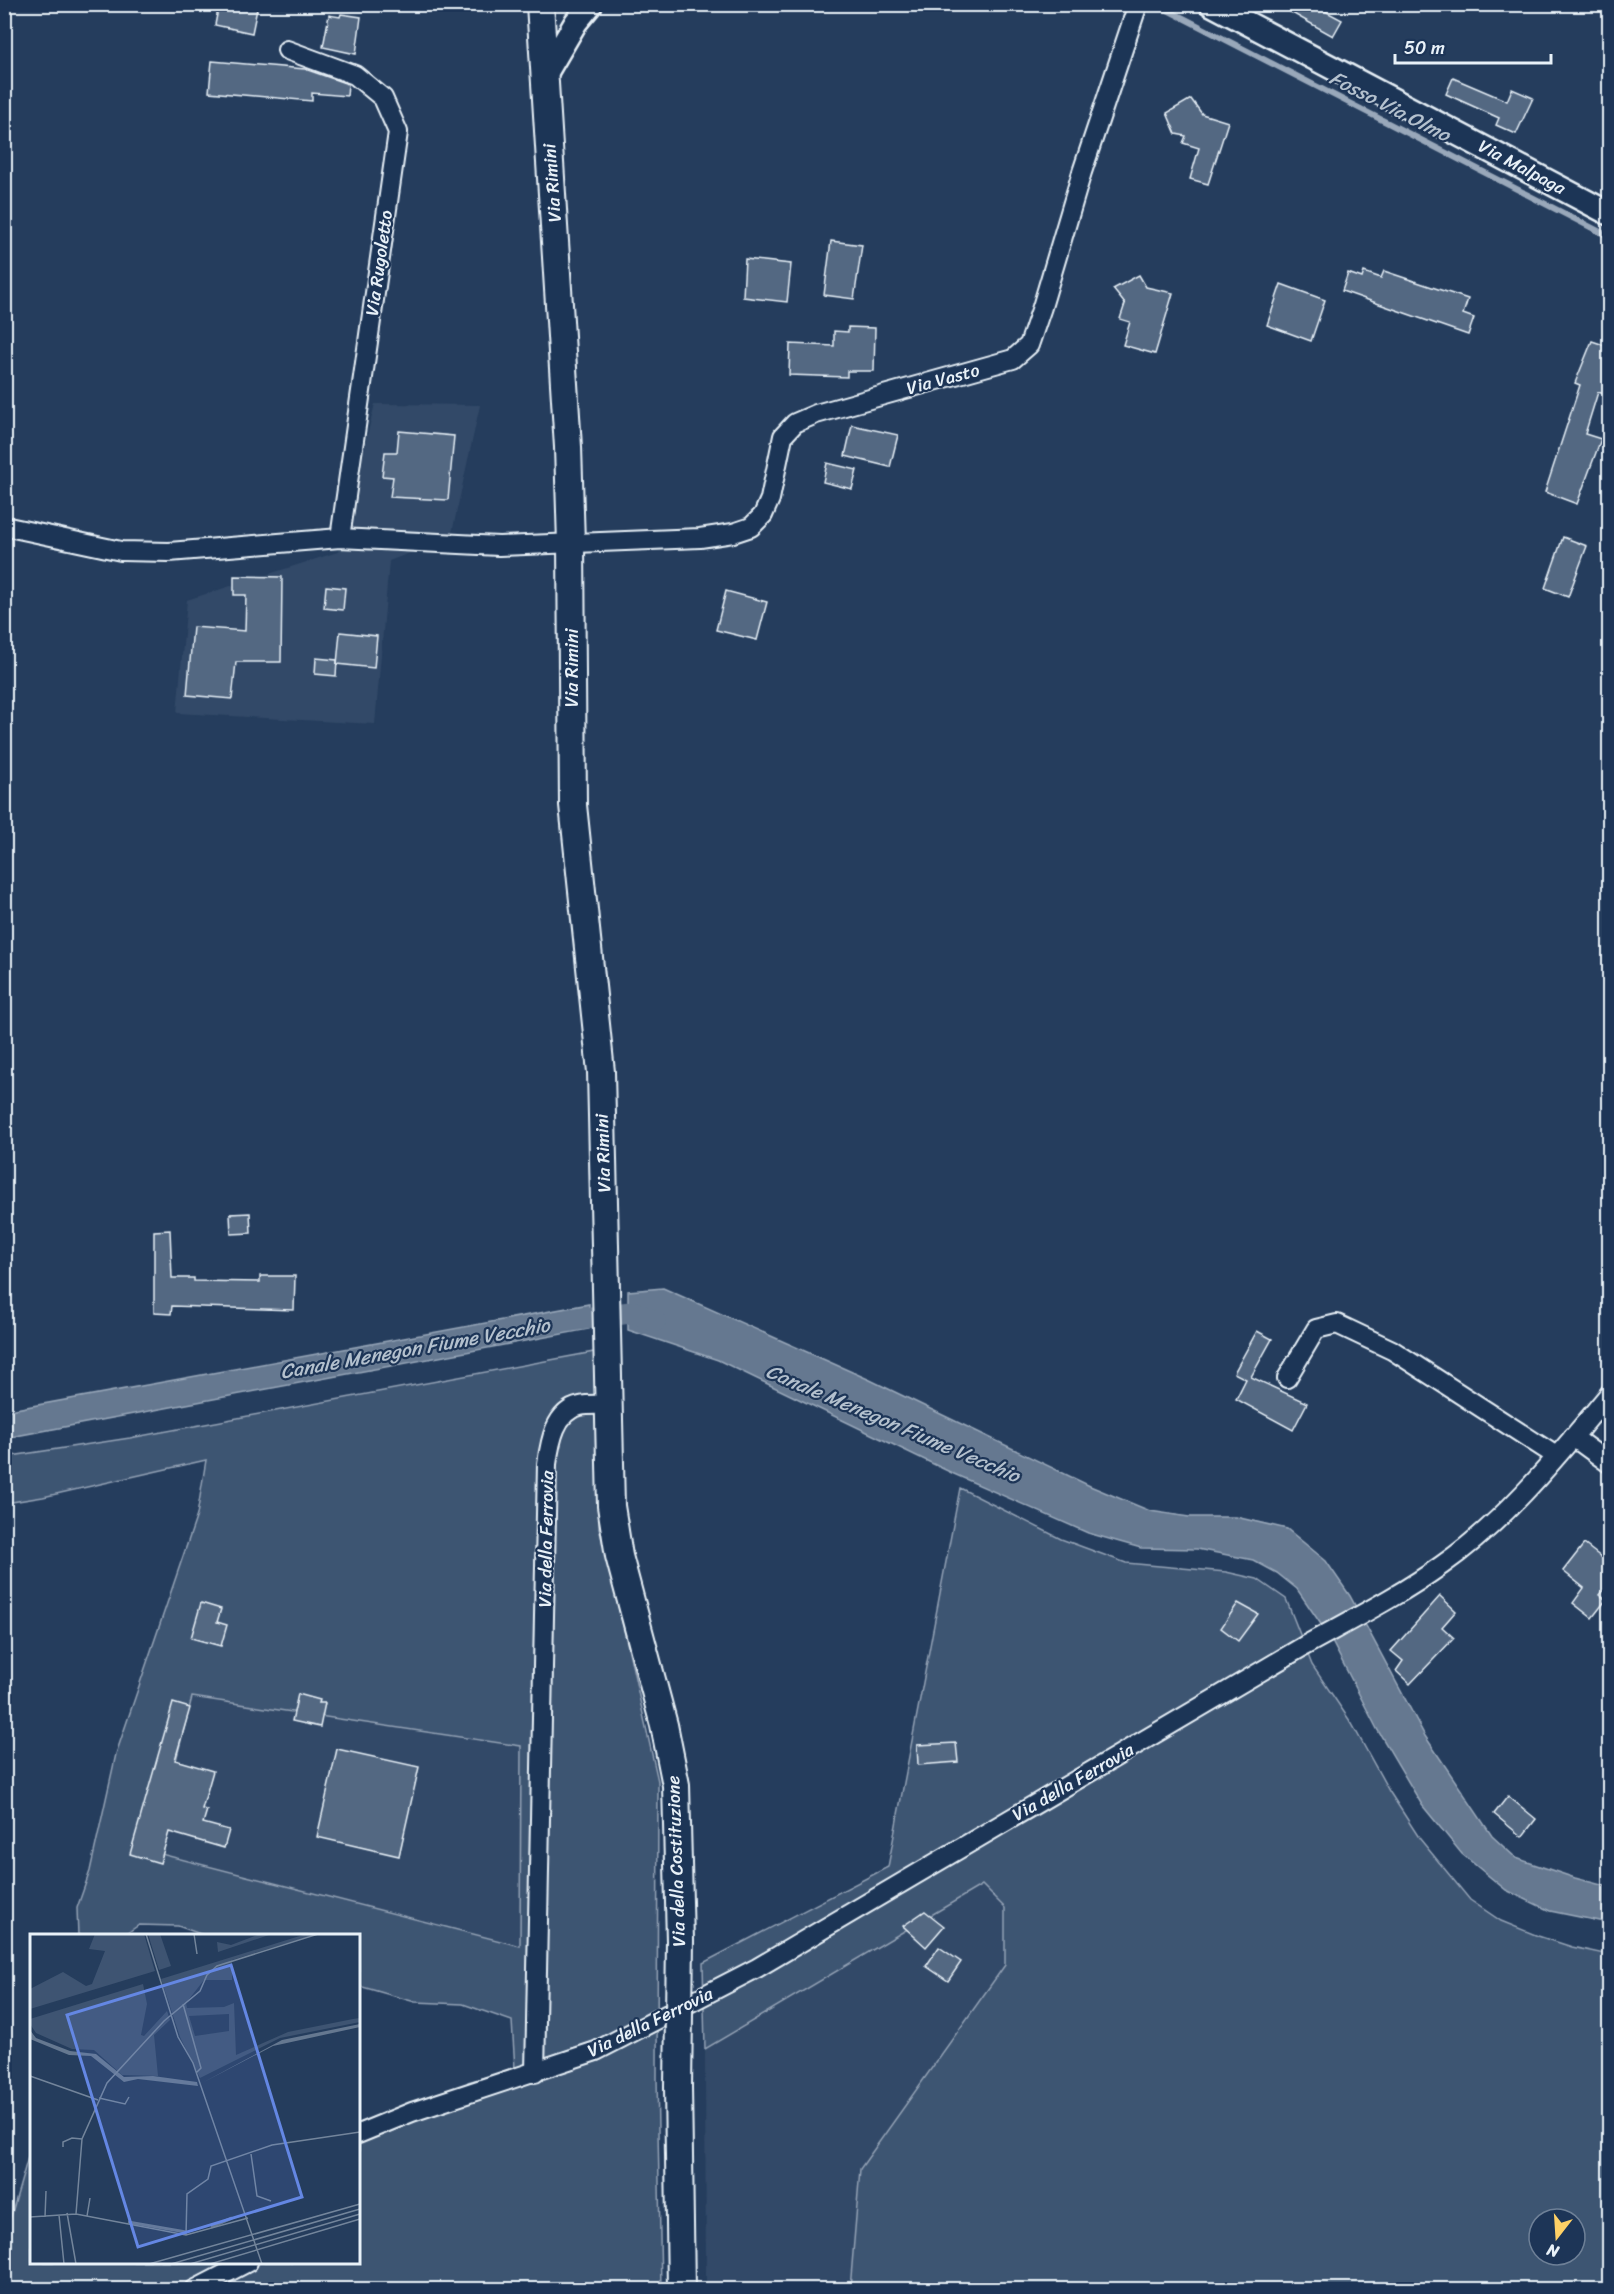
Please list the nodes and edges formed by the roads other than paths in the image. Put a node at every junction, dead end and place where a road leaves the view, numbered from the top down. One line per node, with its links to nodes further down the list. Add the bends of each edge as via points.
1 (540, 4): 6 (main road, Via Rimini)
2 (591, 4): 6 (street)
3 (1211, 4): 7 (street, Via Malpaga)
4 (1137, 5): 10 (street, Via Vasto, via 1029,345 1013,359 795,423 783,436 770,499 763,515 751,527 700,538)
5 (287, 50): 9 (street, Via Rugoletto, via 355,75 383,98 398,132)
6 (545, 75): 10 (main road, Via Rimini)
7 (1610, 214)
8 (4, 526): 9 (street, via 121,551 169,552)
9 (340, 538): 10 (street, via 499,546)
10 (571, 543): 11 (main road, Via Rimini, via 573,805 601,1072)
11 (607, 1341): 14 (main road, Via della Costituzione)
12 (1287, 1378): 16 (street, via 1316,1329 1336,1324 1392,1350)
13 (1610, 1393): 15 (street, Via della Ferrovia)
14 (609, 1405): 18 (street, Via della Ferrovia, via 579,1406 556,1424 550,1442); 22 (main road, Via della Costituzione, bridge, via 611,1506 619,1556 676,1785)
15 (1573, 1437): 16 (street, Via della Ferrovia); 17 (street)
16 (1556, 1456): 18 (street, Via della Ferrovia, via 1506,1512 1442,1565 1367,1611 757,1968 596,2051)
17 (1610, 1464)
18 (535, 2073): 19 (street, Via della Ferrovia, via 412,2112)
19 (360, 2133)
20 (244, 2264): 21 (street)
21 (194, 2289)
22 (681, 2289)

